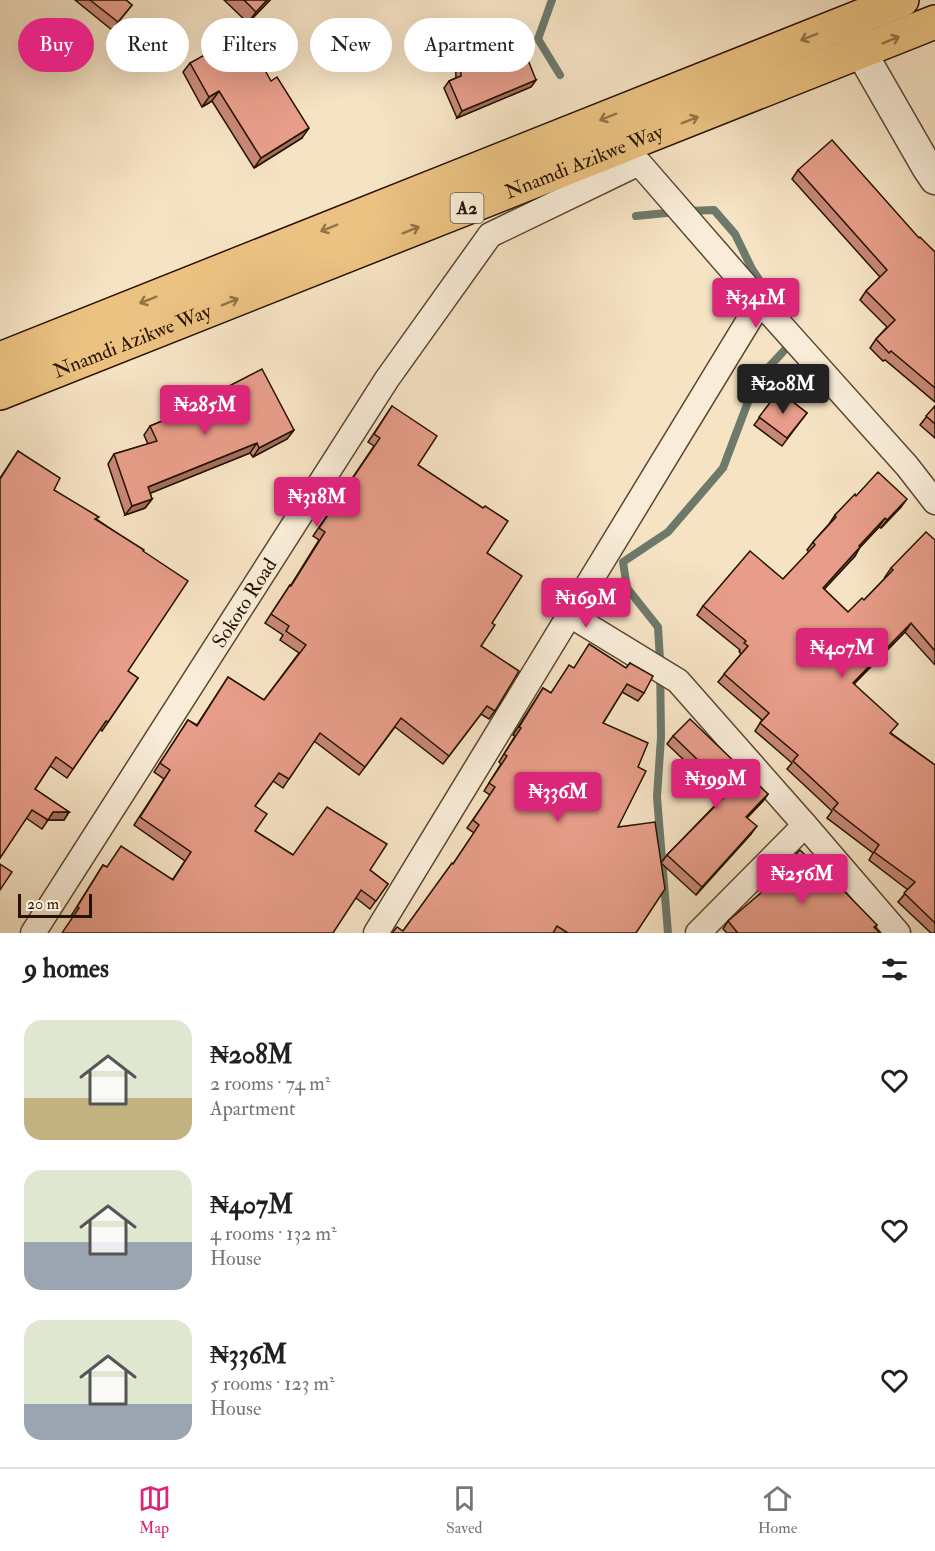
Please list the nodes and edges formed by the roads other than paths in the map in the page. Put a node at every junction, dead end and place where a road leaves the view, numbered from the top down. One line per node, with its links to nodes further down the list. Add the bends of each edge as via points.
1 (902, 0): 2 (highway, Nnamdi Azikwe Way / A2)
2 (850, 20): 4 (street); 7 (highway, Nnamdi Azikwe Way / A2, one-way to 7)
3 (935, 22): 4 (highway, Nnamdi Azikwe Way / A2, one-way to 3)
4 (861, 52): 5 (street); 8 (highway, Nnamdi Azikwe Way / A2, one-way to 4)
5 (935, 179)
6 (760, 302): 9 (street); 10 (street); 12 (street, Sokoto Road, via 639,163 490,235 387,379)
7 (0, 359)
8 (0, 393)
9 (935, 502)
10 (570, 615): 11 (street, via 678,681); 13 (street)
11 (805, 825): 14 (street); 15 (street)
12 (33, 933)
13 (376, 933)
14 (698, 933)
15 (898, 933)

